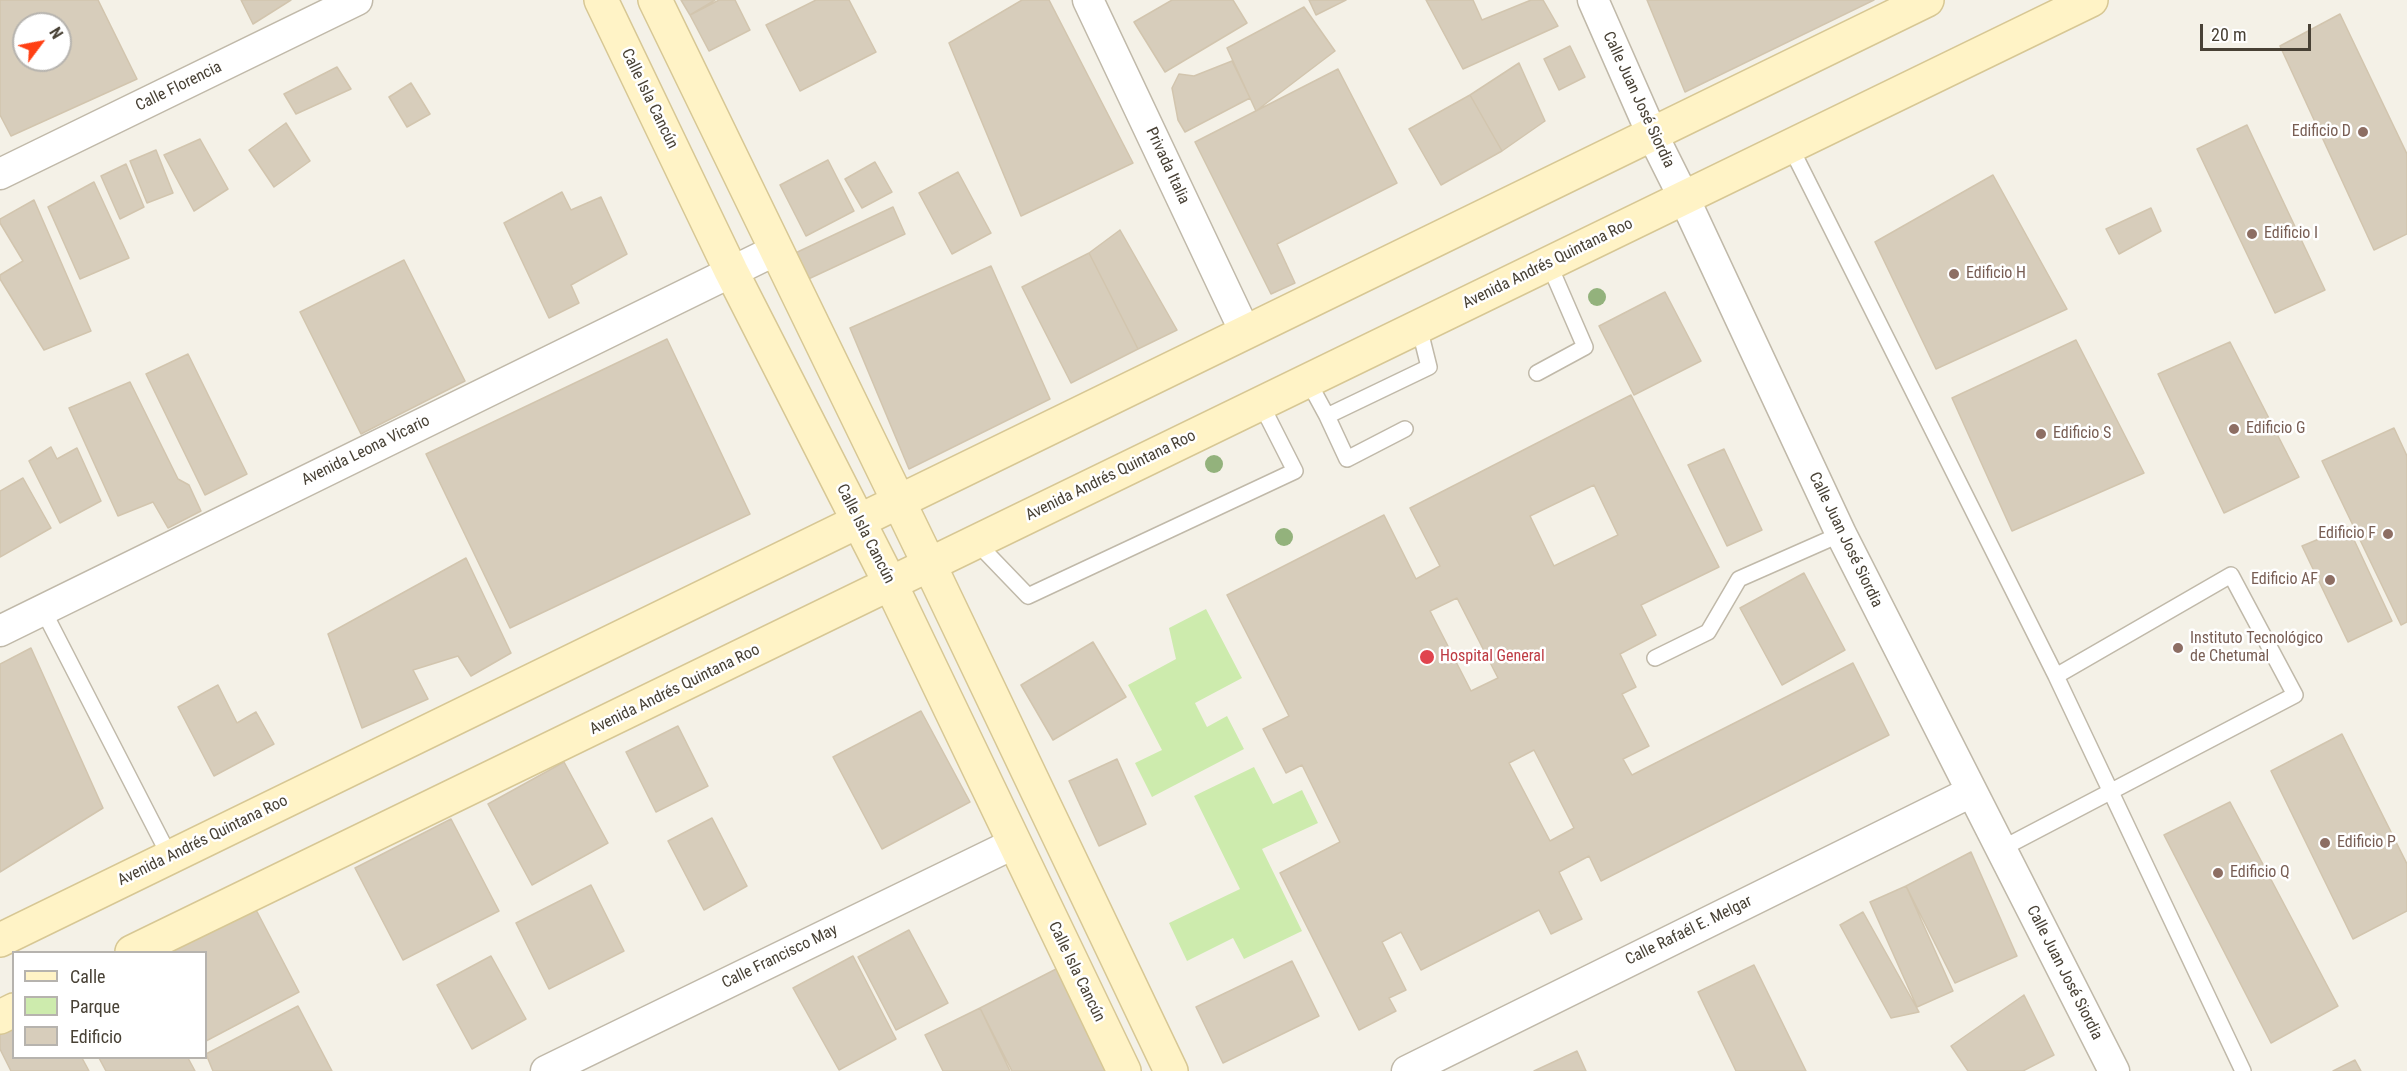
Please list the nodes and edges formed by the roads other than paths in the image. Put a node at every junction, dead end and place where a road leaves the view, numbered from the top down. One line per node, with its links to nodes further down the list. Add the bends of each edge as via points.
1 (357, 0): 10 (street, Calle Florencia)
2 (601, 0): 14 (main road, Calle Isla Cancún)
3 (655, 0): 12 (main road)
4 (1088, 0): 16 (street, Privada Italia)
5 (1593, 0): 8 (street, Calle Juan José Siordia)
6 (1927, 0): 8 (main road, Avenida Andrés Quintana Roo)
7 (2091, 0): 9 (main road, Avenida Andrés Quintana Roo)
8 (1652, 134): 11 (street, Calle Juan José Siordia); 16 (main road, Avenida Andrés Quintana Roo)
9 (1790, 146): 11 (main road, Avenida Andrés Quintana Roo); 31 (lane)
10 (0, 174)
11 (1684, 198): 13 (main road, Avenida Andrés Quintana Roo); 24 (street, Calle Juan José Siordia)
12 (776, 250): 14 (street, Avenida Leona Vicario); 22 (main road)
13 (1549, 264): 15 (main road, Avenida Andrés Quintana Roo); 17 (lane, via 1585,347)
14 (731, 271): 23 (main road, Calle Isla Cancún); 28 (street, Avenida Leona Vicario)
15 (1419, 327): 18 (main road, Avenida Andrés Quintana Roo); 20 (lane, via 1429,367)
16 (1245, 332): 22 (main road, Avenida Andrés Quintana Roo)
17 (1537, 373)
18 (1308, 381): 19 (main road, Avenida Andrés Quintana Roo); 20 (lane)
19 (1261, 404): 25 (main road, Avenida Andrés Quintana Roo); 25 (lane, via 1294,471 1028,596)
20 (1327, 416): 21 (lane, via 1347,459)
21 (1405, 429)
22 (898, 502): 23 (main road, Avenida Andrés Quintana Roo); 26 (main road)
23 (858, 521): 27 (main road, Calle Isla Cancún); 36 (main road, Avenida Andrés Quintana Roo)
24 (1841, 534): 30 (lane, via 1739,579 1708,632); 32 (street, Calle Juan José Siordia)
25 (976, 542): 26 (main road, Avenida Andrés Quintana Roo)
26 (930, 566): 27 (main road, Avenida Andrés Quintana Roo); 41 (main road)
27 (891, 585): 34 (main road, Calle Isla Cancún); 38 (main road, Avenida Andrés Quintana Roo)
28 (43, 610): 29 (street, Avenida Leona Vicario); 36 (lane)
29 (0, 631)
30 (1655, 658)
31 (2056, 676): 33 (lane); 33 (lane, via 2231,575 2295,695)
32 (1971, 792): 35 (street, Calle Juan José Siordia); 42 (street, Calle Rafaél E. Melgar)
33 (2111, 792): 35 (lane); 44 (lane)
34 (1015, 843): 39 (street, Calle Francisco May); 40 (main road, Calle Isla Cancún)
35 (2001, 849): 43 (street, Calle Juan José Siordia)
36 (170, 857): 37 (main road, Avenida Andrés Quintana Roo)
37 (0, 940)
38 (134, 951)
39 (546, 1071)
40 (1124, 1071)
41 (1171, 1071)
42 (1407, 1071)
43 (2114, 1071)
44 (2243, 1071)

